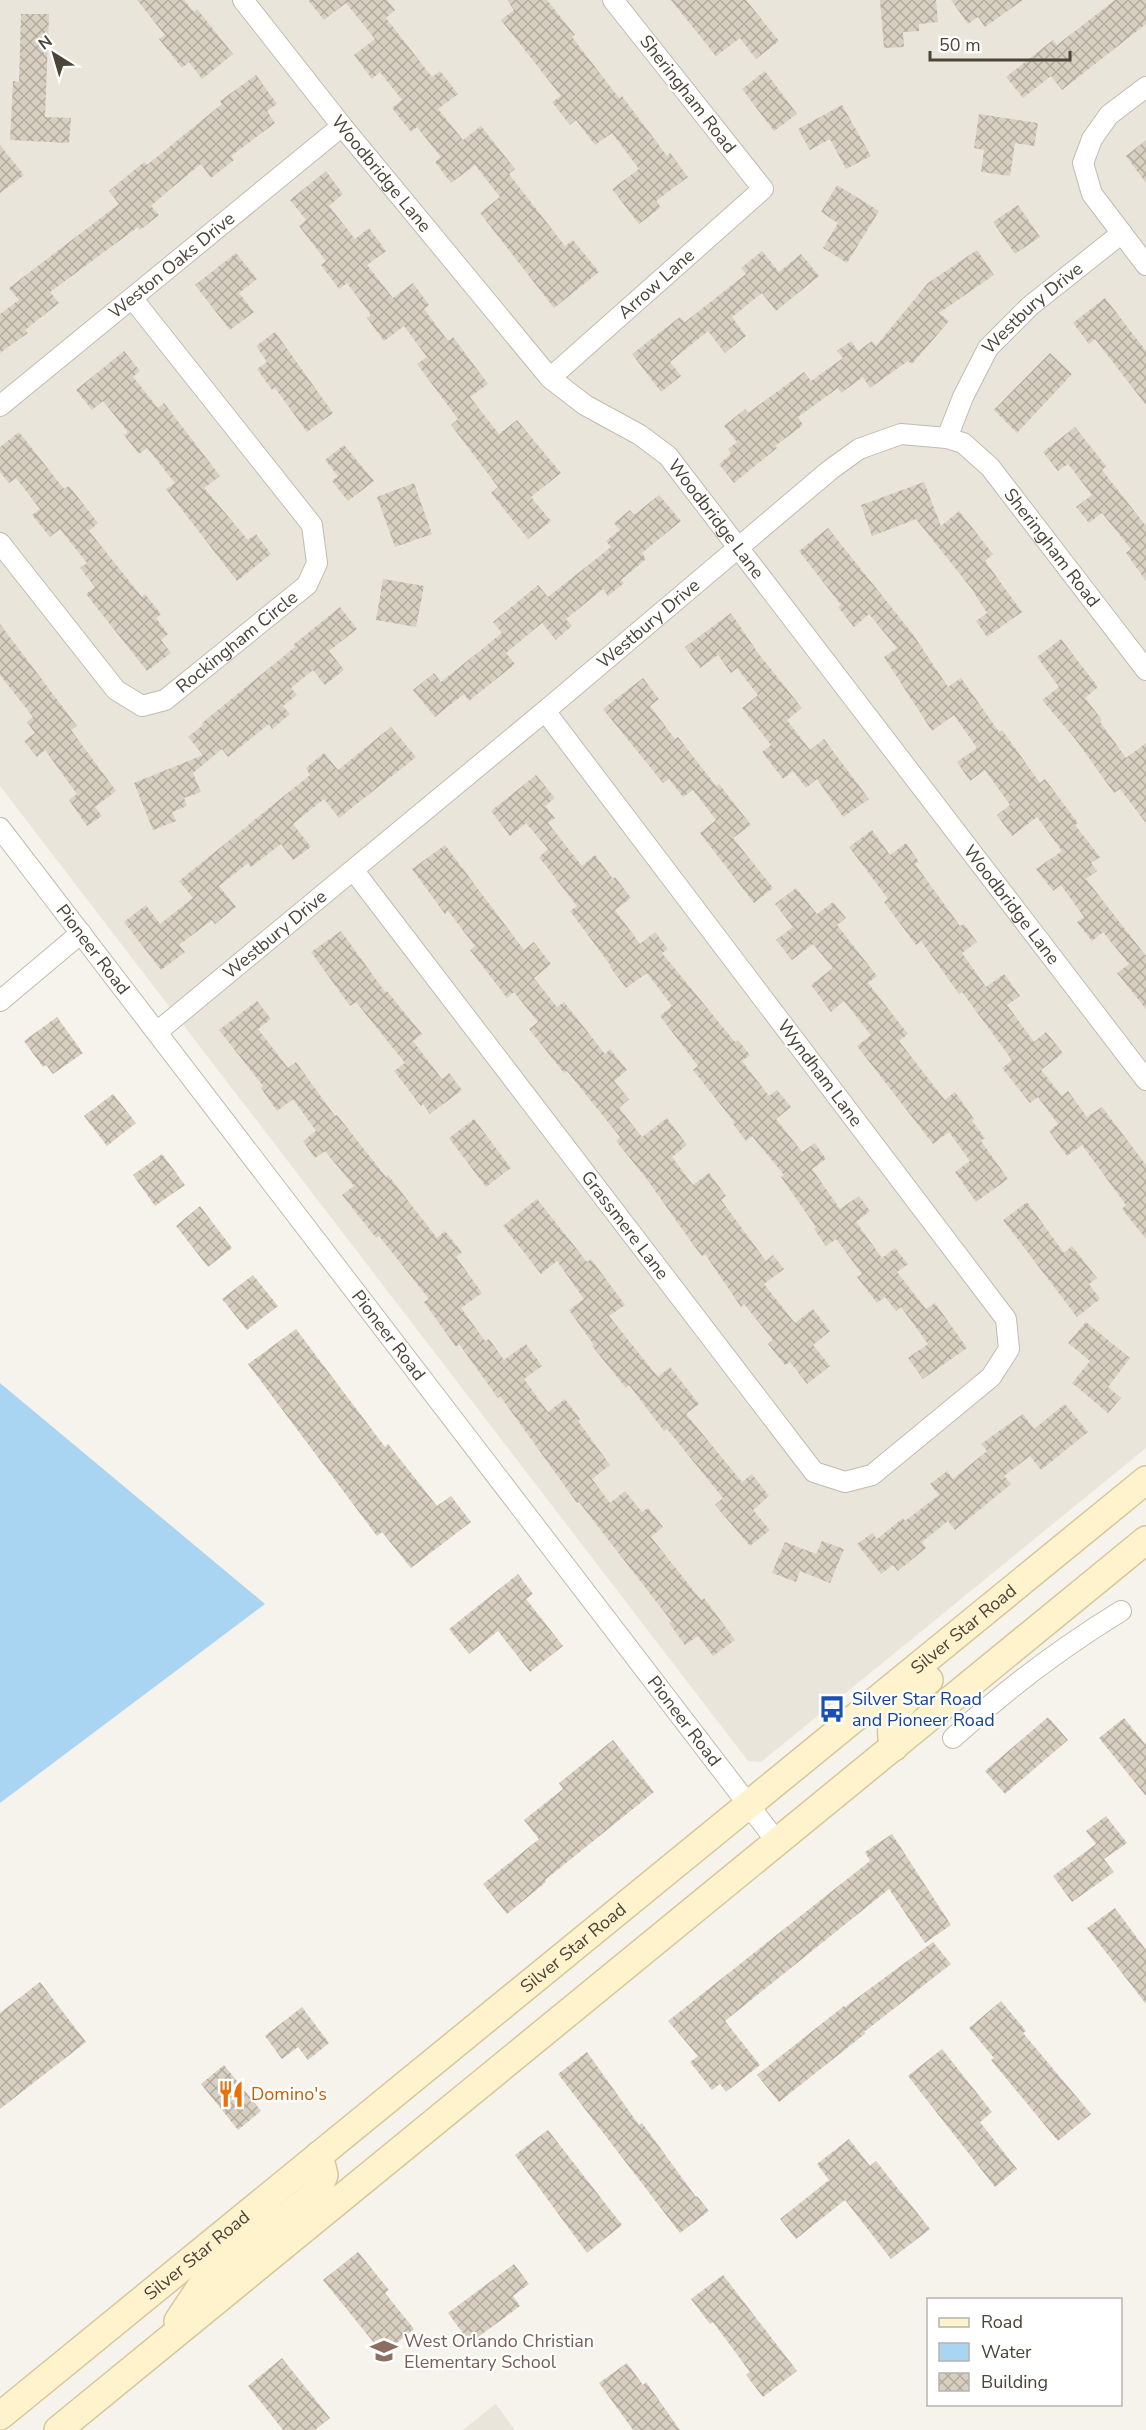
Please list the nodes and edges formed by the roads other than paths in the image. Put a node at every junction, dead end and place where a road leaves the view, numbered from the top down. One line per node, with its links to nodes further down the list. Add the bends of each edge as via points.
1 (243, 0): 4 (street, Woodbridge Lane)
2 (613, 0): 5 (street, Sheringham Road)
3 (1146, 87): 6 (street, via 1109,115 1092,139 1083,163 1092,194)
4 (342, 126): 8 (street, Weston Oaks Drive); 9 (street, Woodbridge Lane)
5 (763, 189): 9 (street, Arrow Lane)
6 (1122, 233): 7 (street); 11 (street, Westbury Drive, via 1030,306 988,348)
7 (1146, 265)
8 (132, 298): 10 (street, Weston Oaks Drive); 12 (street, Rockingham Circle, via 312,525 316,563 307,585 165,700 142,706 116,690)
9 (550, 378): 13 (street, Woodbridge Lane, via 585,405 640,435 668,456)
10 (0, 406)
11 (947, 438): 13 (street, Westbury Drive, via 902,434 859,449); 14 (street, Sheringham Road, via 963,443 990,467)
12 (0, 543)
13 (738, 548): 15 (street, Westbury Drive); 21 (street, Woodbridge Lane)
14 (1146, 670)
15 (545, 711): 17 (street, Westbury Drive); 22 (street, Wyndham Lane, via 1006,1319 1009,1349 991,1377)
16 (0, 828): 18 (street, Pioneer Road)
17 (354, 871): 20 (street, Westbury Drive); 22 (street, Grassmere Lane, via 814,1472 845,1482 872,1475)
18 (81, 933): 19 (street); 20 (street, Pioneer Road)
19 (0, 1001)
20 (157, 1032): 29 (street, Pioneer Road)
21 (1146, 1080)
22 (928, 1429)
23 (1146, 1480): 25 (main road, Silver Star Road)
24 (1146, 1540): 28 (main road)
25 (1070, 1542): 28 (main road, via 1029,1599 906,1699 894,1714); 29 (main road, Silver Star Road)
26 (1121, 1611): 27 (street, via 1017,1683)
27 (953, 1738)
28 (894, 1747): 30 (main road)
29 (750, 1805): 30 (street, Pioneer Road); 31 (main road, Silver Star Road)
30 (777, 1842): 32 (main road)
31 (319, 2155): 32 (main road, via 324,2175 317,2192 202,2285); 33 (main road, Silver Star Road)
32 (162, 2345): 34 (main road)
33 (0, 2416)
34 (58, 2430)

